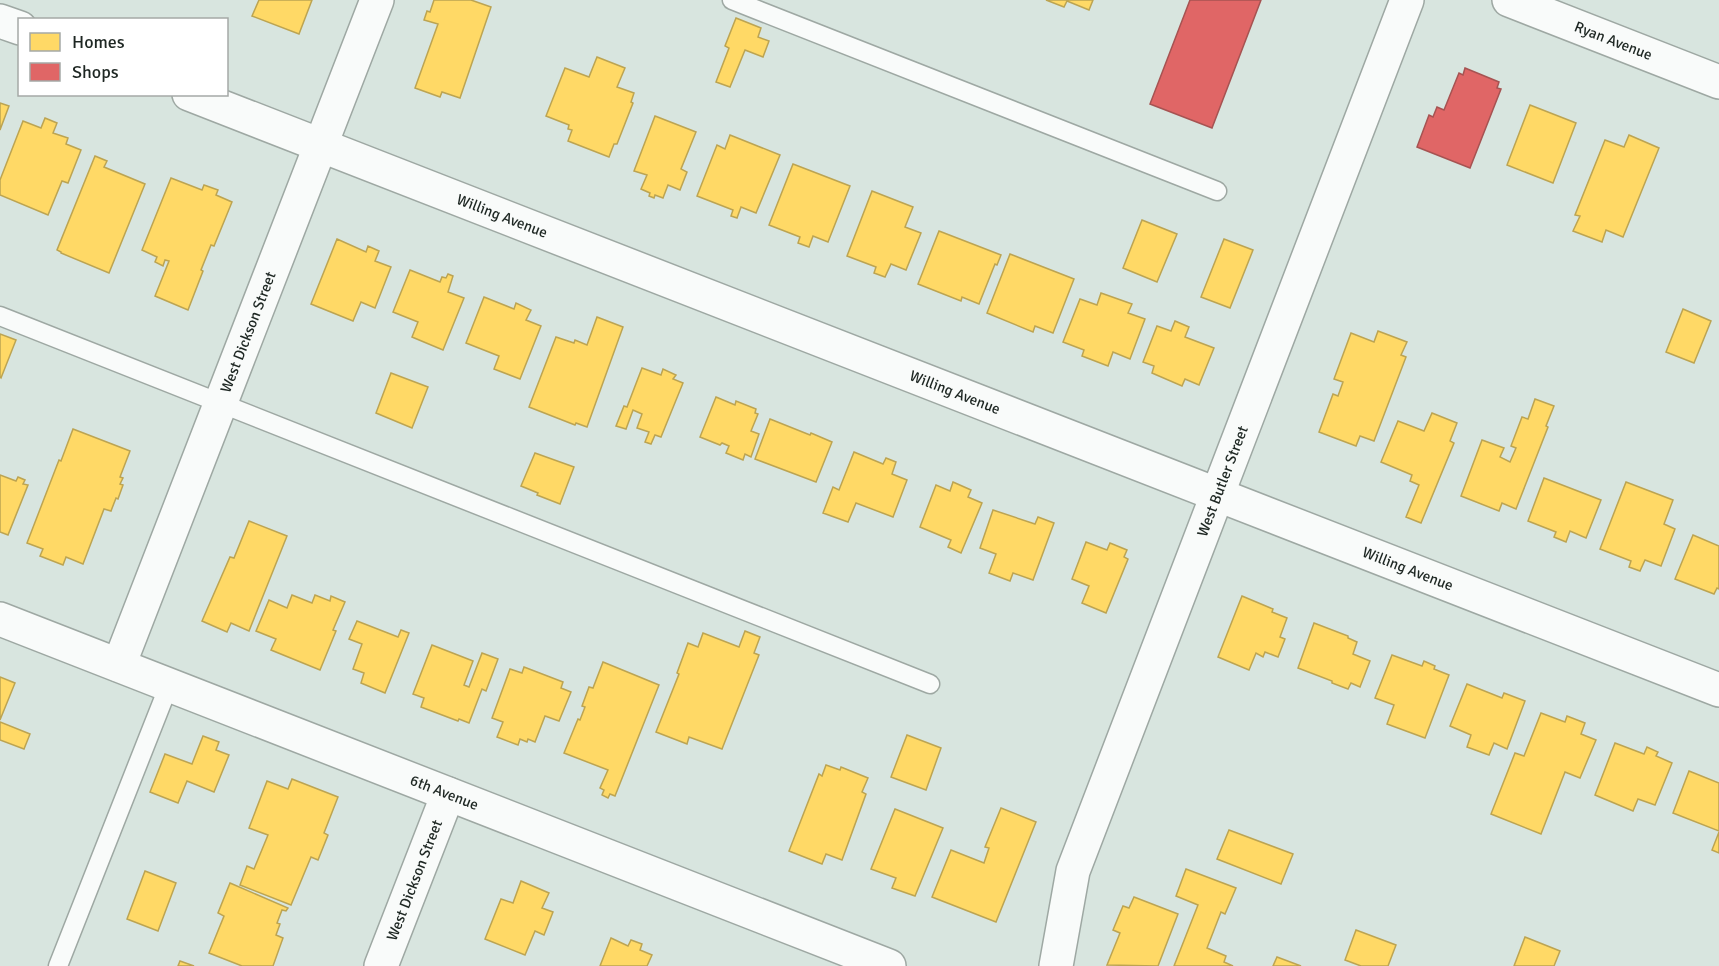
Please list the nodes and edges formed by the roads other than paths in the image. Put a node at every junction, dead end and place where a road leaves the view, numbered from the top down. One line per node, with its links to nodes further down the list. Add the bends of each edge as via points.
1 (377, 0): 9 (street, West Dickson Street)
2 (732, 0): 10 (lane)
3 (1407, 0): 13 (street, West Butler Street)
4 (1509, 0): 7 (street, Ryan Avenue)
5 (0, 21): 6 (street)
6 (18, 27)
7 (1719, 82)
8 (194, 96): 9 (street, Willing Avenue)
9 (320, 146): 12 (street, West Dickson Street); 13 (street, Willing Avenue)
10 (1217, 191)
11 (0, 316): 12 (lane)
12 (222, 403): 15 (street, West Dickson Street); 16 (lane)
13 (1217, 494): 18 (street, Willing Avenue); 23 (street, West Butler Street, via 1073,871)
14 (0, 619): 15 (street, 6th Avenue)
15 (118, 665): 17 (street, 6th Avenue)
16 (930, 684)
17 (169, 685): 19 (street, 6th Avenue); 20 (lane)
18 (1719, 690)
19 (448, 794): 21 (street, West Dickson Street); 22 (street, 6th Avenue)
20 (58, 966)
21 (381, 966)
22 (889, 966)
23 (1056, 966)

